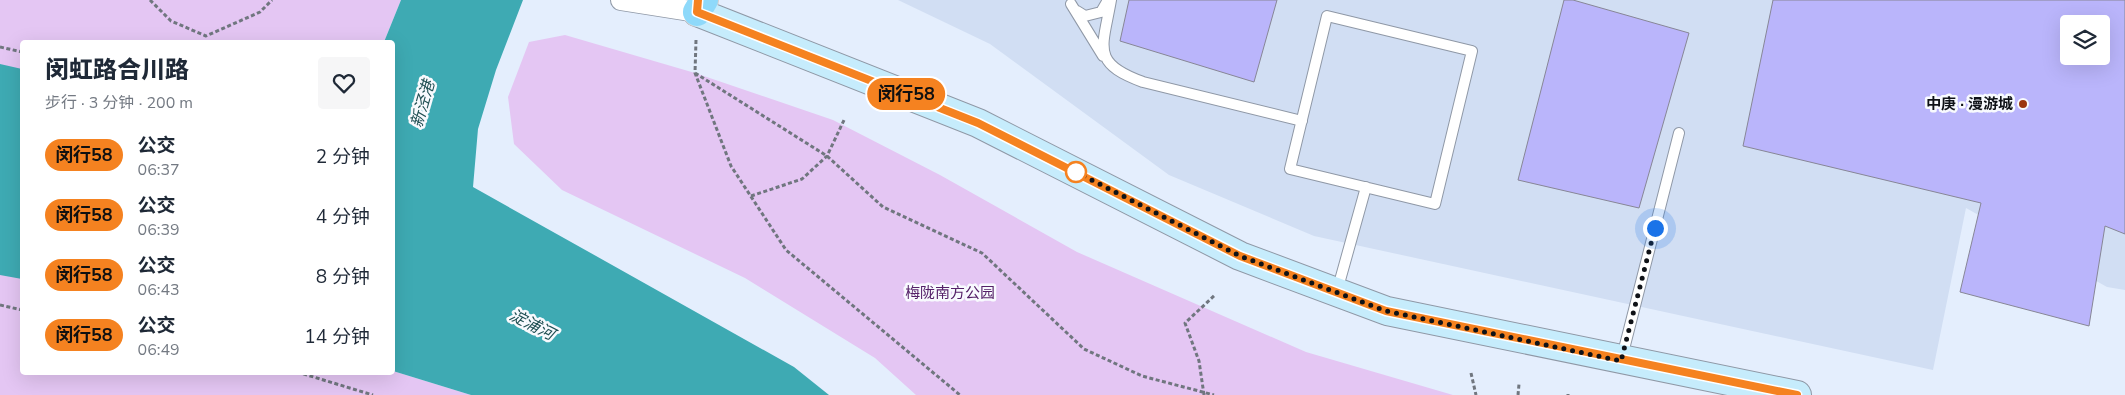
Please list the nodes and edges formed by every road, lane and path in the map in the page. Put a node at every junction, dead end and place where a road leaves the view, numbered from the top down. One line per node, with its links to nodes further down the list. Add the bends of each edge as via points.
1 (150, 0): 7 (path, via 171,21)
2 (272, 0): 7 (path, via 260,12)
3 (621, 0): 6 (street)
4 (1109, 0): 5 (lane, via 1101,12 1085,16); 11 (lane, via 1103,45)
5 (1070, 2): 11 (lane)
6 (700, 4): 12 (path); 19 (main road, via 978,123 1240,256)
7 (206, 36): 8 (path)
8 (206, 40)
9 (0, 47): 10 (path)
10 (20, 52)
11 (1106, 61): 14 (lane, via 1119,74 1143,82)
12 (695, 73): 16 (path); 18 (path, via 731,166)
13 (845, 118): 16 (path)
14 (1302, 121): 17 (lane, via 1290,169); 17 (lane, via 1327,16 1472,51 1435,204)
15 (1678, 133): 23 (lane)
16 (827, 156): 18 (path, via 802,179); 27 (path, via 883,207 982,253 1084,349 1142,376)
17 (1366, 188): 19 (lane)
18 (751, 196): 29 (path, via 786,250)
19 (1336, 292): 23 (main road, via 1386,311)
20 (1215, 295): 27 (path, via 1186,323 1199,361)
21 (0, 305): 22 (path)
22 (20, 310)
23 (1621, 361): 33 (main road)
24 (1471, 373): 31 (path)
25 (307, 375): 28 (path)
26 (1519, 384): 32 (path)
27 (1203, 394): 30 (path)
28 (373, 395)
29 (960, 395)
30 (1214, 395)
31 (1476, 395)
32 (1518, 395)
33 (1796, 395)

